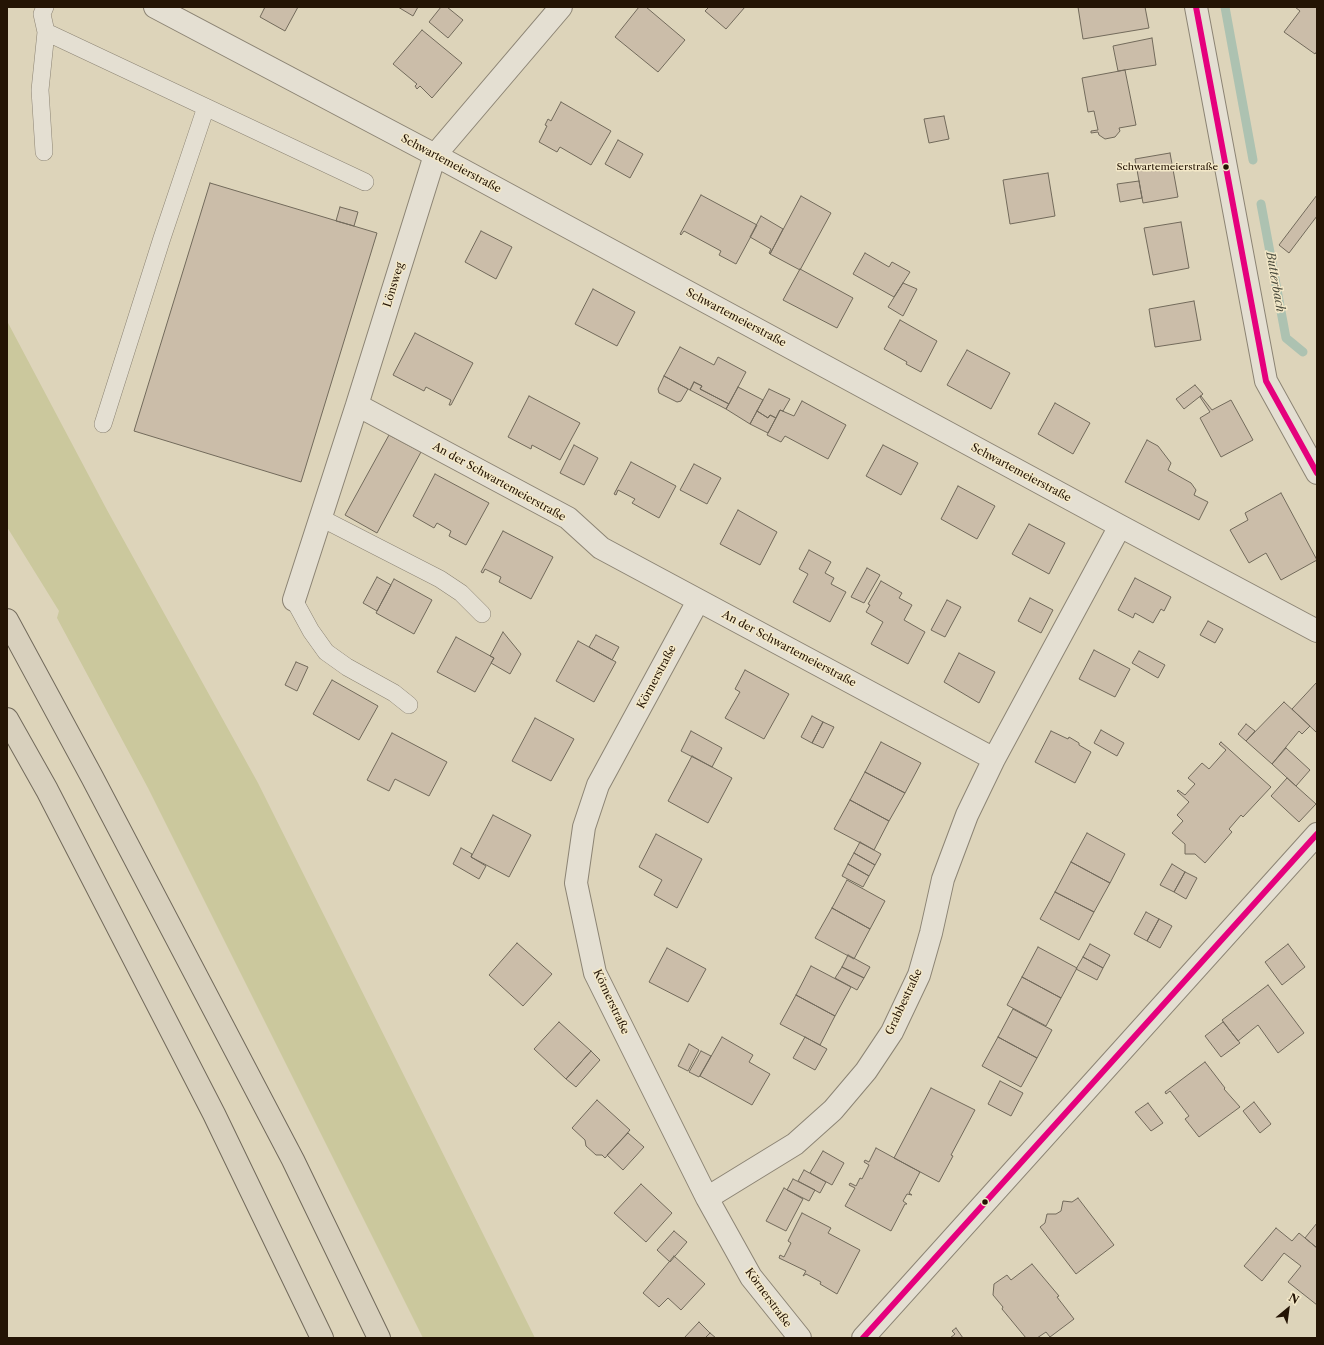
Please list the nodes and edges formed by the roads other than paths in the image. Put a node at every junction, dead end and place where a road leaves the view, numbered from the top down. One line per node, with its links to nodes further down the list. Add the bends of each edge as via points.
1 (45, 7): 5 (lane, via 42,14)
2 (155, 7): 8 (street, Schwartemeierstraße)
3 (561, 7): 8 (street, Lönsweg)
4 (1196, 7): 12 (street, via 1266,381)
5 (46, 32): 6 (lane); 7 (lane, via 40,90)
6 (206, 107): 9 (lane); 11 (lane)
7 (44, 152)
8 (435, 155): 10 (street, Lönsweg); 14 (street, Schwartemeierstraße)
9 (365, 182)
10 (357, 405): 13 (street, Lönsweg); 16 (street, An der Schwartemeierstraße, via 568,518 601,548)
11 (103, 424)
12 (1317, 474)
13 (320, 518): 15 (street, Lönsweg); 17 (lane, via 440,579 461,593)
14 (1120, 526): 19 (street, Schwartemeierstraße); 22 (street)
15 (294, 600): 20 (lane, via 311,632 326,652 347,667 394,693)
16 (698, 601): 22 (street, An der Schwartemeierstraße); 24 (street, Körnerstraße, via 598,785 584,827 576,883 595,973)
17 (482, 614)
18 (7, 620): 26 (highway, via 293,1160)
19 (1317, 631)
20 (409, 706)
21 (7, 718): 25 (highway, via 210,1107)
22 (994, 760): 24 (street, Grabbestraße, via 967,815 943,879 919,975 892,1032 866,1070 833,1110 795,1144)
23 (1317, 834): 28 (street)
24 (707, 1198): 27 (street, Körnerstraße, via 751,1277)
25 (322, 1338)
26 (379, 1338)
27 (800, 1338)
28 (863, 1338)

